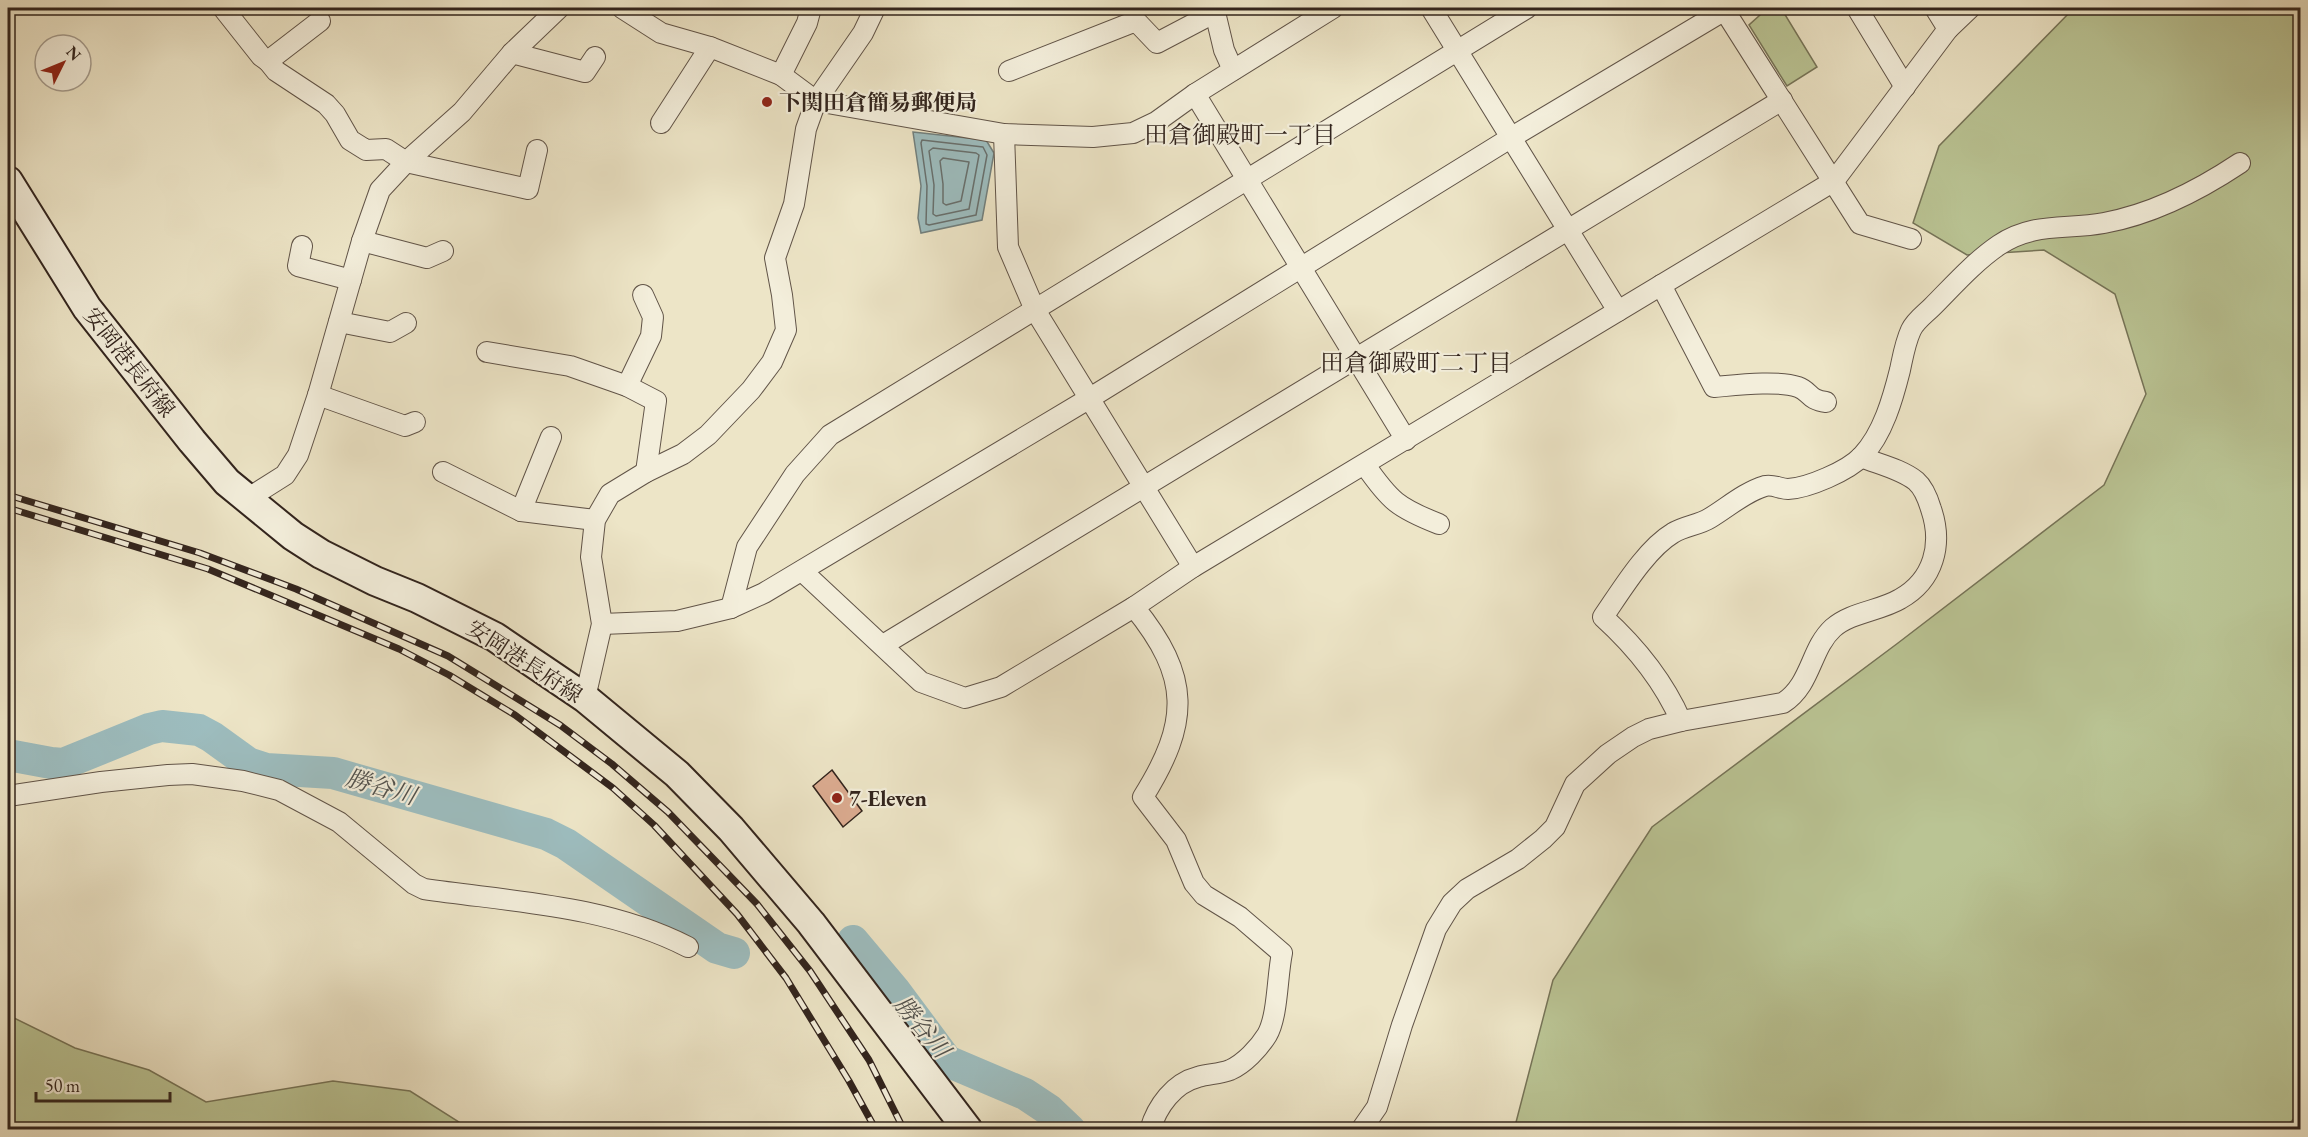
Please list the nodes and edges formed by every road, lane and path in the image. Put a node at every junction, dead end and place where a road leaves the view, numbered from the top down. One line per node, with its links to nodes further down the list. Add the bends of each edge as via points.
1 (223, 8): 21 (street)
2 (559, 8): 19 (street)
3 (622, 8): 17 (street, via 661,33)
4 (811, 8): 24 (street)
5 (875, 8): 28 (street, via 863,33)
6 (1333, 8): 22 (street)
7 (1431, 8): 18 (street)
8 (1527, 8): 18 (street)
9 (1857, 8): 25 (street)
10 (1935, 8): 16 (street)
11 (1970, 8): 16 (street)
12 (1724, 9): 27 (street); 31 (street)
13 (1214, 10): 14 (street, via 1158,43 1136,21); 22 (street)
14 (1122, 16): 23 (street)
15 (320, 21): 21 (street)
16 (1948, 29): 25 (street)
17 (710, 47): 24 (street); 29 (street)
18 (1457, 50): 31 (street); 35 (street)
19 (512, 53): 20 (street, via 585,72); 33 (street, via 462,112)
20 (595, 57)
21 (268, 61): 33 (street, via 276,71 326,104 350,140 366,150 386,148)
22 (1233, 70): 26 (street)
23 (1009, 71)
24 (781, 75): 28 (street)
25 (1905, 87): 37 (street)
26 (1195, 94): 30 (street, via 1133,133); 35 (street)
27 (1782, 100): 37 (street); 38 (street)
28 (816, 101): 30 (street); 63 (street, via 806,129 794,204 775,258 786,330 772,362 708,435 683,454)
29 (661, 123)
30 (1004, 134): 47 (street, via 1008,247)
31 (1512, 137): 38 (street); 43 (street)
32 (537, 150): 33 (street, via 528,189)
33 (406, 162): 40 (street, via 380,190)
34 (2240, 163): 60 (street, via 2207,185 2162,206 2104,223 2033,229 1998,245 1912,327 1893,397)
35 (1247, 179): 43 (street); 47 (street)
36 (8, 181): 65 (main road, 安岡港長府線, via 87,308 192,441)
37 (1834, 181): 39 (street, via 1860,224); 45 (street)
38 (1568, 228): 48 (street); 52 (street)
39 (1911, 239)
40 (362, 241): 42 (street, via 427,258); 44 (street)
41 (302, 246): 44 (street, via 298,266)
42 (443, 251)
43 (1300, 267): 52 (street); 55 (street)
44 (351, 280): 49 (street)
45 (1661, 285): 48 (street); 56 (street, via 1714,387 1759,383 1799,387 1814,400)
46 (643, 295): 53 (street, via 653,317 651,336)
47 (1035, 310): 55 (street); 72 (street, via 830,435 795,474 747,547)
48 (1618, 311): 59 (street)
49 (339, 322): 50 (street, via 390,332); 54 (street)
50 (406, 323)
51 (487, 351): 53 (street, via 570,366)
52 (1355, 357): 59 (street); 64 (street)
53 (627, 386): 63 (street, via 656,401)
54 (318, 395): 57 (street, via 405,426); 65 (street, via 298,455 285,475)
55 (1090, 398): 64 (street); 70 (street)
56 (1826, 402)
57 (415, 422)
58 (551, 437): 66 (street)
59 (1406, 440): 61 (street)
60 (1861, 457): 76 (street, via 1843,471 1823,479 1788,489 1767,485 1695,526 1675,532 1640,565 1603,617 1640,653); 76 (street, via 1915,480 1929,500 1937,544 1934,562 1922,583 1900,600 1833,629 1793,697 1783,703)
61 (1365, 465): 68 (street, via 1386,495 1410,513); 69 (street)
62 (443, 472): 66 (street)
63 (646, 472): 67 (street, via 610,494)
64 (1143, 487): 69 (street); 74 (street)
65 (247, 499): 75 (main road, 安岡港長府線, via 321,554 495,637)
66 (521, 512): 67 (street)
67 (595, 520): 73 (street, via 591,557)
68 (1439, 524)
69 (1193, 567): 71 (street)
70 (802, 571): 72 (street); 74 (street)
71 (1134, 607): 74 (street, via 1001,687 965,698 921,682); 80 (street, via 1165,652 1179,697 1173,739 1162,767 1143,797 1176,840 1194,883 1204,895 1240,917 1282,953 1273,1020 1259,1047 1231,1070 1198,1077 1178,1087 1160,1108)
72 (731, 608): 73 (street, via 677,621)
73 (602, 624): 75 (street)
74 (883, 645)
75 (585, 698): 79 (main road, 安岡港長府線, via 677,774 731,829 811,923)
76 (1681, 721): 81 (street, via 1649,729 1608,753 1575,784 1556,827 1518,859 1467,889 1452,903 1436,929 1377,1107)
77 (8, 796): 78 (street, via 168,775 192,774 243,782 279,790 339,822 424,889 568,909 628,924)
78 (688, 947)
79 (968, 1130)
80 (1150, 1130)
81 (1361, 1130)

